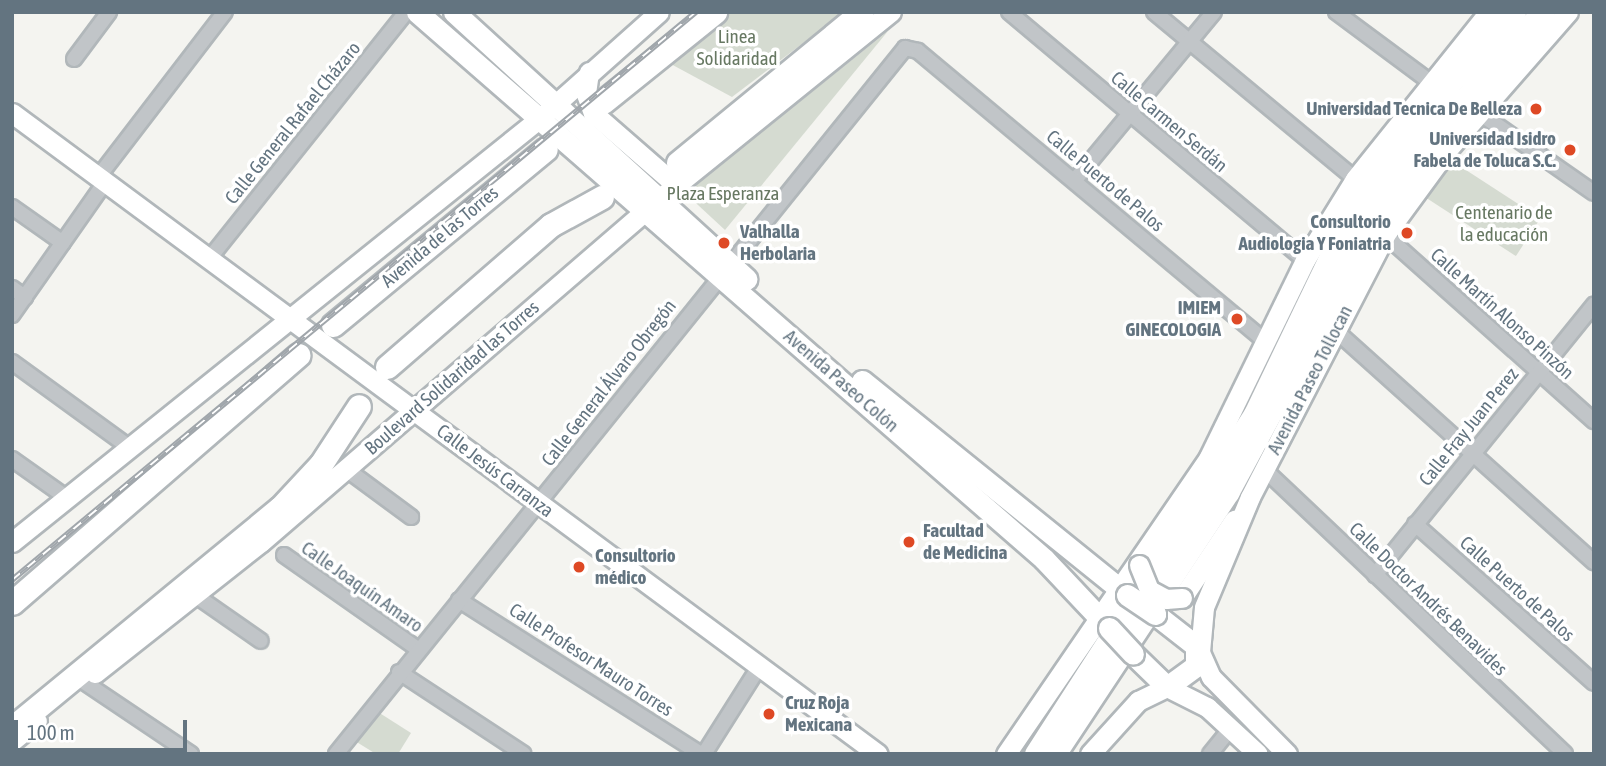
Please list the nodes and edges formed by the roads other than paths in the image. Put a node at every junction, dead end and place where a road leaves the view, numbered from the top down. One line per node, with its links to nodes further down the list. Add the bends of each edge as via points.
1 (109, 12): 20 (street)
2 (225, 12): 30 (street)
3 (406, 12): 39 (street, Calle General Rafael Cházaro)
4 (417, 12): 24 (main road, Avenida Paseo Colón)
5 (454, 12): 24 (main road, Avenida Paseo Colón)
6 (659, 12): 21 (main road)
7 (715, 12): 23 (highway)
8 (862, 12): 29 (highway, Boulevard Solidaridad las Torres)
9 (891, 12): 29 (main road, Boulevard Solidaridad las Torres)
10 (1009, 12): 27 (street, Calle Carmen Serdán)
11 (1154, 12): 18 (street)
12 (1214, 12): 18 (street)
13 (1336, 12): 22 (street)
14 (1489, 12): 22 (main road)
15 (1514, 12): 95 (highway, Avenida Paseo Tollocan, via 1445,88 1373,187 1334,250 1255,414)
16 (1543, 12): 96 (highway, Avenida Paseo Tollocan, via 1449,117 1380,210 1228,491)
17 (1568, 12): 25 (main road, Avenida Paseo Tollocan)
18 (1189, 42): 27 (street); 31 (street)
19 (918, 51): 32 (street, Calle Puerto de Palos); 41 (street, Calle General Álvaro Obregón, via 905,48 890,60)
20 (74, 59)
21 (589, 72): 24 (main road); 29 (main road, via 586,94 593,113)
22 (1429, 81): 31 (main road)
23 (603, 102)
24 (548, 111): 35 (main road, Avenida Paseo Colón); 46 (main road)
25 (1478, 112): 33 (street); 37 (main road, Avenida Paseo Tollocan)
26 (12, 113): 30 (main road, Calle Jesús Carranza)
27 (1129, 114): 32 (street); 40 (street, Calle Carmen Serdán)
28 (546, 149): 47 (highway, Avenida de las Torres)
29 (677, 175): 35 (main road, Boulevard Solidaridad las Torres)
30 (103, 179): 38 (street); 39 (main road, Calle Jesús Carranza)
31 (1355, 179): 40 (main road)
32 (1075, 180): 49 (street, Calle Puerto de Palos)
33 (1594, 193)
34 (602, 197): 52 (highway, via 551,225)
35 (652, 205): 41 (main road, Avenida Paseo Colón); 56 (main road, Boulevard Solidaridad las Torres)
36 (12, 208): 38 (street)
37 (1385, 235): 48 (main road, Avenida Paseo Tollocan); 53 (street, Calle Martín Alonso Pinzón)
38 (63, 243): 43 (street)
39 (209, 259): 46 (main road, Calle Jesús Carranza)
40 (1305, 260): 49 (main road)
41 (724, 269): 54 (main road, Avenida Paseo Colón); 66 (street, Calle General Álvaro Obregón)
42 (12, 288): 43 (street)
43 (25, 297): 45 (street)
44 (1594, 304): 53 (street, Calle Fray Juan Perez)
45 (12, 315)
46 (289, 318): 56 (main road, Calle Jesús Carranza); 58 (main road)
47 (333, 325)
48 (1335, 330): 59 (street); 63 (main road, Avenida Paseo Tollocan)
49 (1266, 342): 60 (main road)
50 (298, 355): 76 (highway)
51 (12, 362): 58 (street)
52 (387, 367)
53 (1538, 372): 57 (street, Calle Martín Alonso Pinzón); 59 (street, Calle Fray Juan Perez)
54 (851, 380): 73 (main road, Avenida Paseo Colón); 77 (main road, Avenida Paseo Colón, via 1044,559)
55 (359, 405): 86 (highway, Boulevard Solidaridad las Torres, via 321,464 280,508)
56 (414, 410): 62 (main road, Boulevard Solidaridad las Torres); 66 (main road, Calle Jesús Carranza)
57 (1594, 421)
58 (129, 447): 65 (main road)
59 (1471, 455): 68 (street, Calle Fray Juan Perez); 71 (street)
60 (1209, 457): 64 (main road, bridge, via 1197,485 1139,565 1149,590 1166,599 1182,598); 73 (main road)
61 (12, 459): 65 (street)
62 (346, 469): 67 (street); 74 (main road, Boulevard Solidaridad las Torres)
63 (1265, 470): 64 (main road, Avenida Paseo Tollocan); 72 (street, Calle Doctor Andrés Benavides)
64 (1250, 497): 80 (main road, Avenida Paseo Tollocan, via 1204,607)
65 (66, 498): 69 (main road)
66 (538, 505): 75 (street, Calle General Álvaro Obregón); 81 (main road, Calle Jesús Carranza)
67 (411, 517)
68 (1416, 524): 72 (street, Calle Fray Juan Perez); 84 (street, Calle Puerto de Palos)
69 (12, 542)
70 (284, 555): 79 (street, Calle Joaquín Amaro)
71 (1594, 562)
72 (1375, 575): 101 (street, Calle Doctor Andrés Benavides)
73 (1123, 592): 77 (main road); 80 (main road, Avenida Paseo Colón, bridge)
74 (195, 595): 78 (street); 83 (main road, Boulevard Solidaridad las Torres)
75 (459, 600): 79 (street, Calle General Álvaro Obregón); 92 (street, Calle Profesor Mauro Torres)
76 (12, 603)
77 (1103, 623): 85 (main road, Avenida Paseo Colón, bridge); 94 (main road)
78 (261, 641)
79 (419, 650): 82 (street, Calle General Álvaro Obregón)
80 (1200, 652): 85 (main road, via 1189,673); 100 (main road, Avenida Paseo Colón, via 1217,686)
81 (759, 667): 92 (street); 93 (main road, Calle Jesús Carranza)
82 (399, 672): 89 (street, Calle General Álvaro Obregón); 91 (street)
83 (84, 682): 88 (main road, Boulevard Solidaridad las Torres); 90 (street)
84 (1594, 683)
85 (1167, 687): 87 (main road, Avenida Paseo Colón, via 1207,707); 97 (main road, via 1138,701)
86 (12, 728)
87 (1230, 729): 98 (street); 99 (main road, Avenida Paseo Colón)
88 (12, 741)
89 (342, 752)
90 (191, 754)
91 (524, 754)
92 (702, 754)
93 (878, 754)
94 (1006, 754)
95 (1035, 754)
96 (1054, 754)
97 (1090, 754)
98 (1210, 754)
99 (1258, 754)
100 (1287, 754)
101 (1565, 754)

